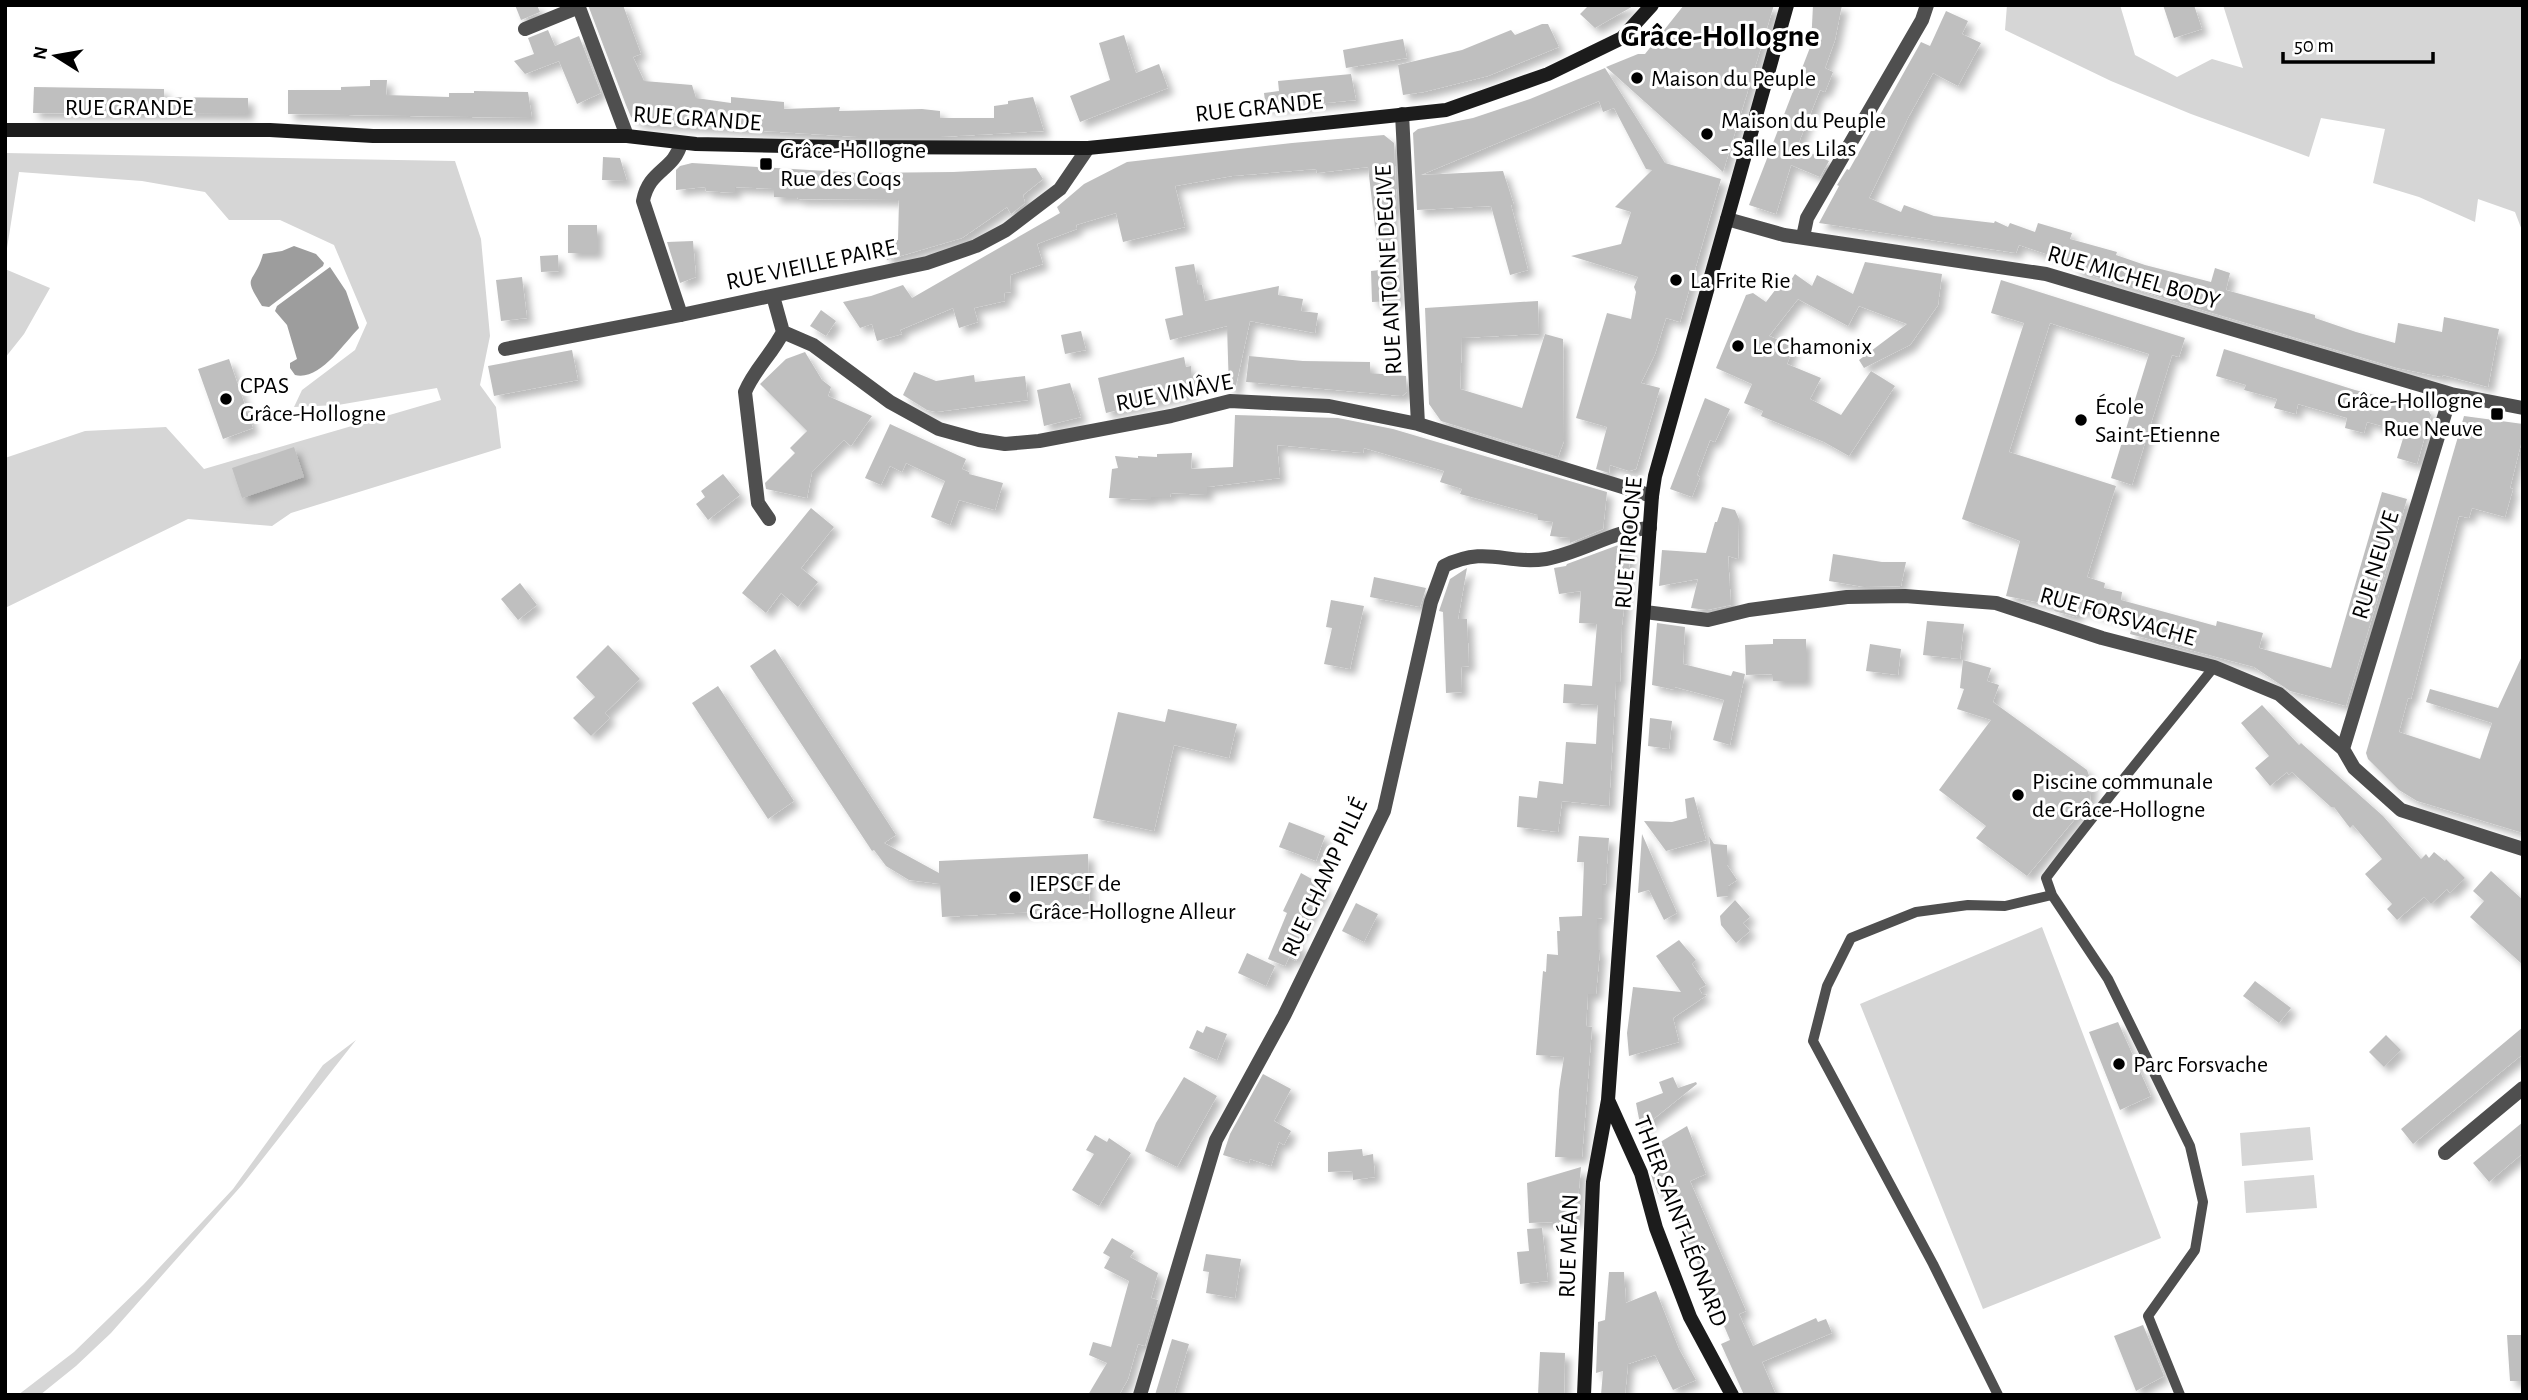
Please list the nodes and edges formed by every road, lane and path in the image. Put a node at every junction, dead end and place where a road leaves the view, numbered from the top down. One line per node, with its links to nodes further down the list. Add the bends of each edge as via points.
1 (1652, 5): 6 (street, RUE GRANDE, via 1622,38 1548,74 1446,110)
2 (1787, 5): 11 (street, RUE TIROGNE)
3 (1927, 5): 12 (street, via 1807,218)
4 (578, 6): 5 (street); 8 (street)
5 (526, 29)
6 (1402, 114): 10 (street, RUE GRANDE); 19 (street, RUE ANTOINE DEGIVE)
7 (8, 130): 8 (street, RUE GRANDE)
8 (627, 136): 9 (street, RUE GRANDE)
9 (681, 143): 10 (street, RUE GRANDE); 14 (street, via 677,158 655,175 643,201)
10 (1088, 148): 13 (street, RUE VIEILLE PAIRE, via 1060,189 1006,230 976,246 927,263)
11 (1727, 219): 12 (street, RUE MICHEL BODY); 20 (street, RUE TIROGNE)
12 (1803, 237): 17 (street, RUE MICHEL BODY, via 2046,274)
13 (773, 296): 14 (street, RUE VIEILLE PAIRE); 15 (street)
14 (681, 315): 16 (street, RUE VIEILLE PAIRE)
15 (783, 332): 19 (street, RUE VINÂVE, via 813,345 890,402 939,429 1005,444 1060,438 1230,401 1329,406); 21 (street, via 745,392 758,503)
16 (505, 349)
17 (2451, 394): 18 (street, RUE MICHEL BODY); 25 (street, RUE NEUVE)
18 (2523, 408)
19 (1418, 424): 20 (street, RUE VINÂVE)
20 (1652, 496): 22 (street, RUE TIROGNE)
21 (769, 519)
22 (1650, 528): 23 (street, RUE TIROGNE); 31 (street, RUE CHAMP PILLÉ, via 1633,529 1576,552 1543,559 1484,555 1444,566 1431,602 1384,811 1284,1016 1216,1140)
23 (1645, 612): 24 (street, RUE FORSVACHE, via 1708,620 1847,597 1996,603 2102,638); 29 (street, RUE TIROGNE)
24 (2214, 667): 25 (street, RUE FORSVACHE, via 2279,694); 27 (lane, via 2046,878)
25 (2343, 749): 26 (street, RUE FORSVACHE, via 2354,768 2400,810)
26 (2523, 849)
27 (2052, 895): 34 (lane, via 2005,906 1916,912 1852,937 1827,986 1813,1041); 35 (lane, via 2108,979 2190,1146 2203,1202 2195,1250 2148,1315)
28 (2523, 1088): 30 (street)
29 (1608, 1100): 32 (street, RUE MÉAN, via 1593,1182); 33 (street, THIER SAINT-LÉONARD, via 1641,1173 1656,1228 1690,1317)
30 (2445, 1153)
31 (1140, 1395)
32 (1584, 1395)
33 (1732, 1395)
34 (1998, 1395)
35 (2180, 1395)

